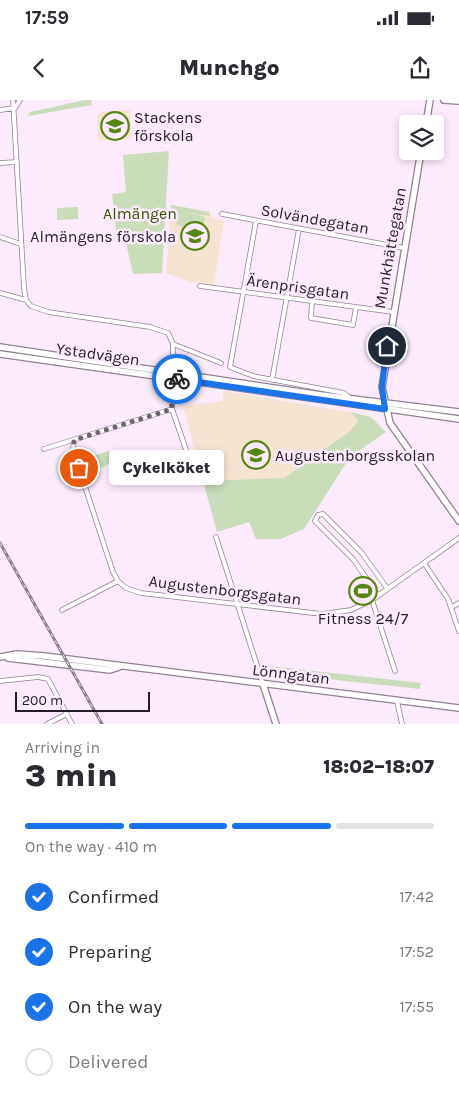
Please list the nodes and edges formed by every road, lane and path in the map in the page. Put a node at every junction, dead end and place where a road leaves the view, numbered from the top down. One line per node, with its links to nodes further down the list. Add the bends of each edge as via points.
1 (13, 100): 6 (street)
2 (20, 100): 6 (street)
3 (430, 100): 8 (main road)
4 (444, 100): 5 (main road)
5 (459, 101)
6 (14, 108): 7 (street); 10 (street)
7 (0, 110)
8 (428, 115)
9 (419, 160): 17 (main road, Munkhättegatan)
10 (17, 162): 11 (street); 16 (street)
11 (0, 163)
12 (222, 214): 13 (street, Solvändegatan)
13 (256, 221): 14 (street, Solvändegatan); 19 (street)
14 (300, 229): 17 (street, Solvändegatan); 21 (street)
15 (0, 237): 16 (street)
16 (21, 244): 22 (street)
17 (404, 248): 25 (main road, Munkhättegatan)
18 (200, 286): 19 (street, Ärenprisgatan)
19 (243, 292): 21 (street, Ärenprisgatan); 32 (street, Ystadvägen, via 230,367)
20 (0, 293): 22 (street)
21 (287, 298): 23 (street, Ärenprisgatan); 32 (street)
22 (26, 300): 26 (street, via 48,312 166,331)
23 (312, 301): 24 (street, Ärenprisgatan); 24 (street, via 310,318 353,325)
24 (356, 307): 25 (street, Ärenprisgatan)
25 (393, 312): 34 (main road, Munkhättegatan, via 382,377)
26 (173, 344): 29 (street); 30 (street)
27 (0, 347): 30 (main road, Ystadvägen)
28 (0, 354): 31 (main road, Ystadvägen)
29 (221, 363)
30 (172, 371): 31 (street); 33 (main road, Ystadvägen)
31 (171, 378): 34 (main road, Ystadvägen); 35 (street)
32 (272, 380): 33 (street, Ystadvägen, via 344,393)
33 (350, 398): 34 (main road, Ystadvägen)
34 (385, 406): 36 (main road, Ystadvägen); 37 (main road, Ystadvägen); 41 (main road, Munkhättegatan, via 393,429)
35 (172, 409): 38 (street); 40 (street)
36 (459, 412)
37 (459, 419)
38 (74, 440): 39 (street); 45 (street, via 73,450)
39 (44, 449)
40 (192, 467)
41 (459, 521)
42 (216, 538): 50 (street)
43 (459, 538): 44 (street, Augustenborgsgatan)
44 (424, 563): 46 (street, Augustenborgsgatan); 51 (street)
45 (118, 581): 50 (street, Augustenborgsgatan, via 126,588 141,593); 52 (street)
46 (388, 588): 47 (street, Augustenborgsgatan); 47 (street, via 349,538 323,514 318,515 315,521 353,559)
47 (378, 595): 48 (street, Augustenborgsgatan)
48 (372, 600): 50 (street, Augustenborgsgatan, via 351,610 322,614); 55 (street)
49 (459, 603): 51 (street)
50 (238, 606): 57 (street)
51 (452, 607): 53 (street)
52 (62, 610)
53 (459, 631)
54 (3, 657): 57 (main road, Lönngatan)
55 (395, 671)
56 (0, 681): 60 (street, via 48,679)
57 (263, 684): 58 (main road, Lönngatan); 63 (main road)
58 (397, 701): 59 (main road, Lönngatan); 64 (street)
59 (459, 708)
60 (67, 714): 61 (street); 62 (street)
61 (47, 724)
62 (72, 724)
63 (276, 724)
64 (402, 724)

